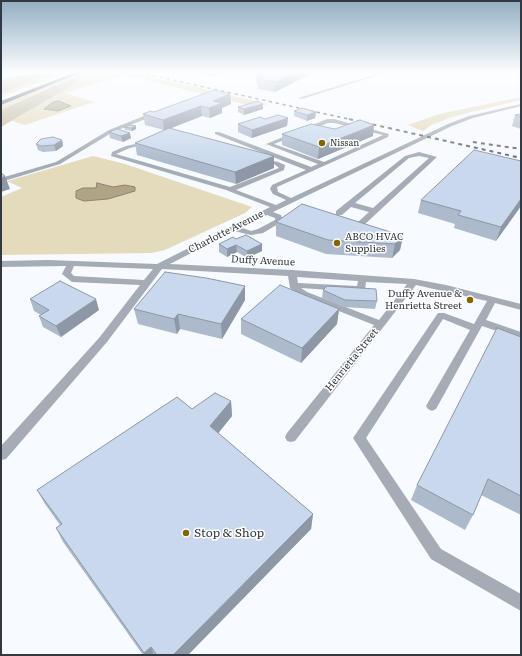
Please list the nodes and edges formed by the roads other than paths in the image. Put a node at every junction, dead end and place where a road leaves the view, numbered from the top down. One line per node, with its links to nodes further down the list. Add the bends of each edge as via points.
1 (521, 105): 10 (street, Charlotte Avenue, via 471,117 450,125)
2 (165, 110): 8 (street, via 111,131 58,163)
3 (217, 133): 7 (street)
4 (156, 139): 9 (street, via 128,147 114,155)
5 (253, 156): 9 (street, via 283,166 282,169)
6 (324, 164): 6 (street, via 386,136 386,134 330,121 269,144); 7 (street)
7 (311, 170): 10 (street, via 274,186 275,193)
8 (1, 180)
9 (230, 190): 13 (street)
10 (289, 201): 12 (street); 13 (street, Charlotte Avenue)
11 (350, 204): 14 (street); 14 (street, via 336,215 355,225 360,224); 14 (street, via 407,157 419,154 434,157)
12 (296, 206)
13 (276, 207): 15 (street, Charlotte Avenue)
14 (374, 211)
15 (267, 212): 16 (street, Charlotte Avenue); 16 (street, via 278,217 279,221 251,233)
16 (234, 228): 19 (street, Charlotte Avenue)
17 (1, 264): 18 (street, Duffy Avenue)
18 (71, 264): 19 (street, Duffy Avenue); 23 (street, via 66,274 72,279)
19 (160, 266): 20 (street, Duffy Avenue); 23 (street, Charlotte Avenue)
20 (292, 273): 21 (street, Duffy Avenue); 24 (street)
21 (362, 278): 22 (street, Duffy Avenue); 24 (street, via 362,288 359,289)
22 (414, 282): 25 (street, Duffy Avenue); 27 (street, Henrietta Street)
23 (147, 283): 32 (street, Charlotte Avenue, via 98,346)
24 (294, 285): 27 (street, via 304,294)
25 (494, 299): 26 (street, Duffy Avenue); 28 (street)
26 (521, 307)
27 (381, 324): 31 (street, Henrietta Street)
28 (478, 325): 29 (street); 30 (street); 33 (street, via 441,315 359,438 436,554)
29 (521, 336)
30 (432, 406)
31 (291, 437)
32 (1, 455)
33 (521, 603)

